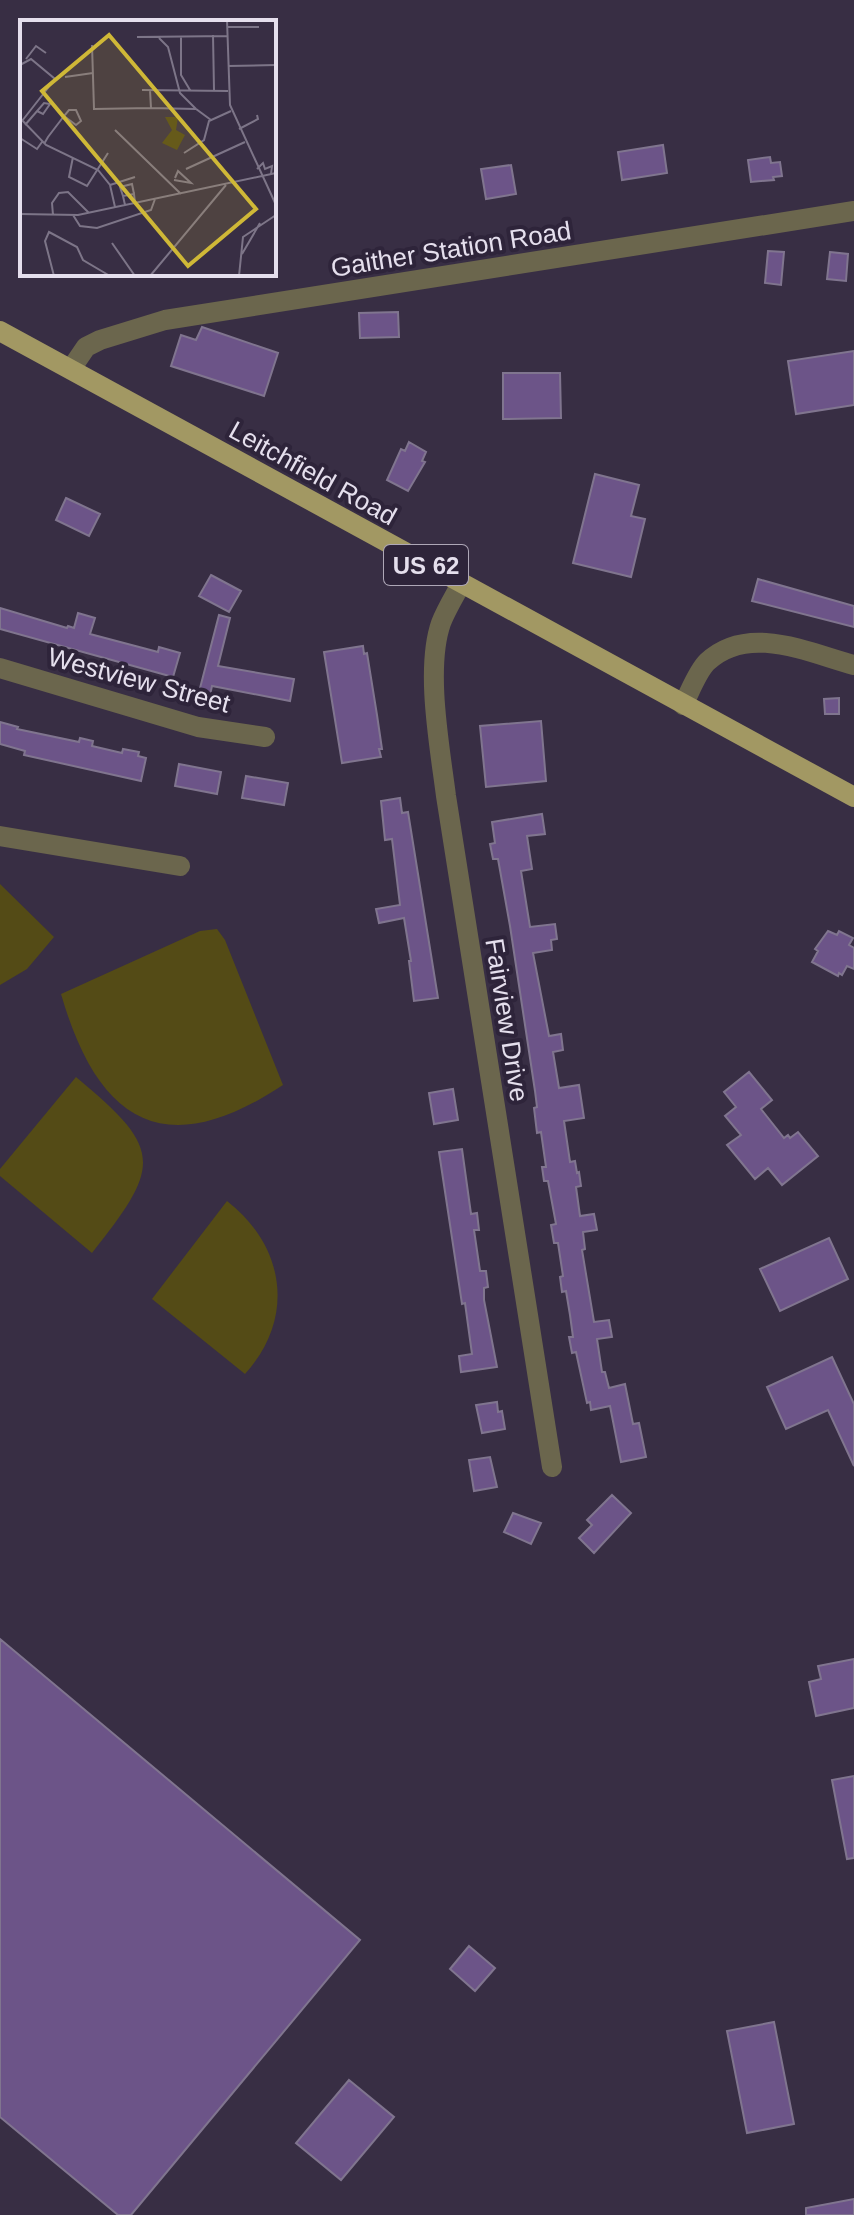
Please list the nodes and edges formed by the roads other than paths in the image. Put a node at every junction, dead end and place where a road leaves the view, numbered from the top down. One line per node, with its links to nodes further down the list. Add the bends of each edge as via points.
1 (854, 211): 3 (street, Gaither Station Road, via 165,320 86,347)
2 (0, 331): 3 (main road, Leitchfield Road / US 62)
3 (71, 369): 4 (main road, Leitchfield Road / US 62)
4 (461, 584): 7 (main road, Leitchfield Road / US 62); 12 (street, Fairview Drive, via 439,633 436,710)
5 (854, 665): 7 (street, via 749,642 705,663)
6 (0, 668): 8 (street, Westview Street, via 198,727)
7 (683, 705): 9 (main road, Leitchfield Road / US 62)
8 (265, 737)
9 (854, 797)
10 (0, 836): 11 (street)
11 (180, 866)
12 (552, 1467)

